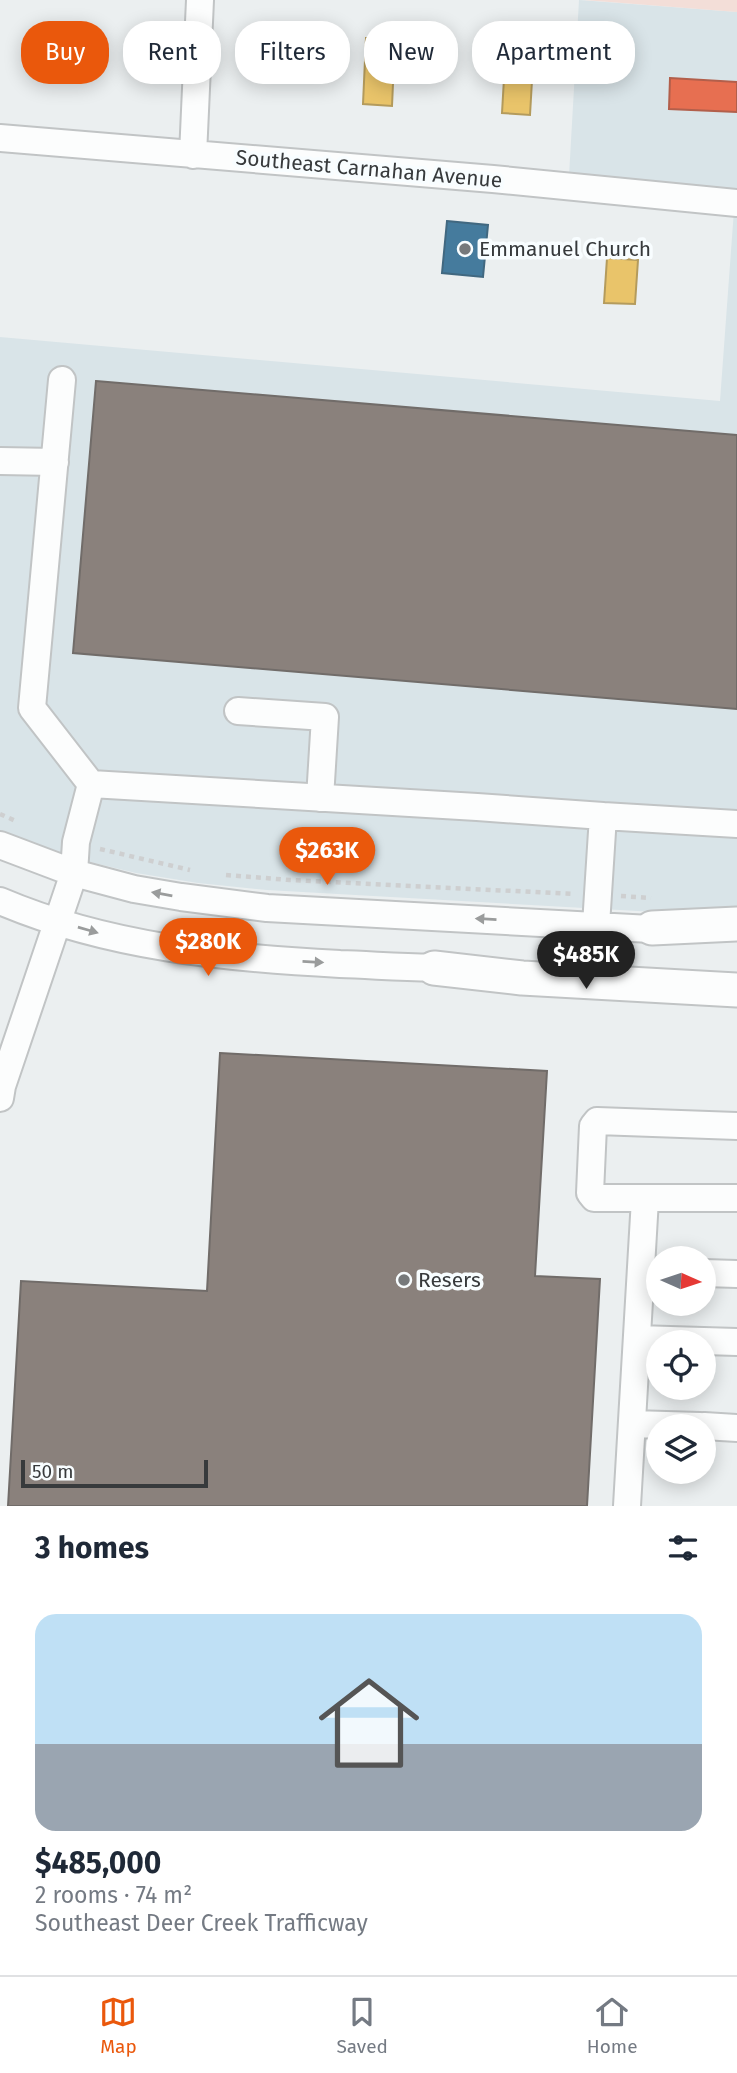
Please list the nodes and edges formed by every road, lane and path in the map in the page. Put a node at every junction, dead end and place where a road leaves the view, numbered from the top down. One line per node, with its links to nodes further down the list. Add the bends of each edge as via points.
1 (200, 0): 3 (street)
2 (0, 138): 3 (street, Southeast Carnahan Avenue)
3 (193, 155): 4 (street, Southeast Carnahan Avenue)
4 (737, 203)
5 (62, 380): 7 (street)
6 (0, 461): 7 (street)
7 (54, 462): 9 (street, via 32,708)
8 (238, 711): 10 (street, via 325,717)
9 (91, 784): 10 (street); 15 (street)
10 (320, 798): 12 (street)
11 (0, 814): 13 (path)
12 (603, 816): 14 (street); 20 (street)
13 (20, 823)
14 (737, 824)
15 (76, 842): 17 (path); 18 (street)
16 (0, 845): 18 (street)
17 (195, 871)
18 (74, 873): 23 (street); 25 (street, one-way to 18, via 267,908 158,893)
19 (221, 874): 20 (path)
20 (598, 895): 22 (path); 25 (street)
21 (0, 901): 23 (street)
22 (653, 913): 24 (main road); 25 (street); 26 (street)
23 (58, 922): 27 (street, one-way to 27, via 197,953); 30 (street)
24 (737, 924)
25 (596, 925)
26 (737, 938)
27 (434, 968): 28 (street, via 520,965); 29 (main road, via 522,978)
28 (737, 975)
29 (737, 990)
30 (0, 1098)
31 (737, 1126): 33 (street, via 597,1121 590,1193 594,1198)
32 (737, 1198): 33 (street)
33 (645, 1199): 34 (street)
34 (648, 1246)
35 (716, 1273): 36 (street)
36 (737, 1274)
37 (646, 1291): 38 (street)
38 (637, 1339): 39 (street); 40 (street)
39 (737, 1342)
40 (632, 1424): 41 (street); 44 (street)
41 (646, 1424)
42 (716, 1426): 43 (street)
43 (737, 1427)
44 (627, 1506)

